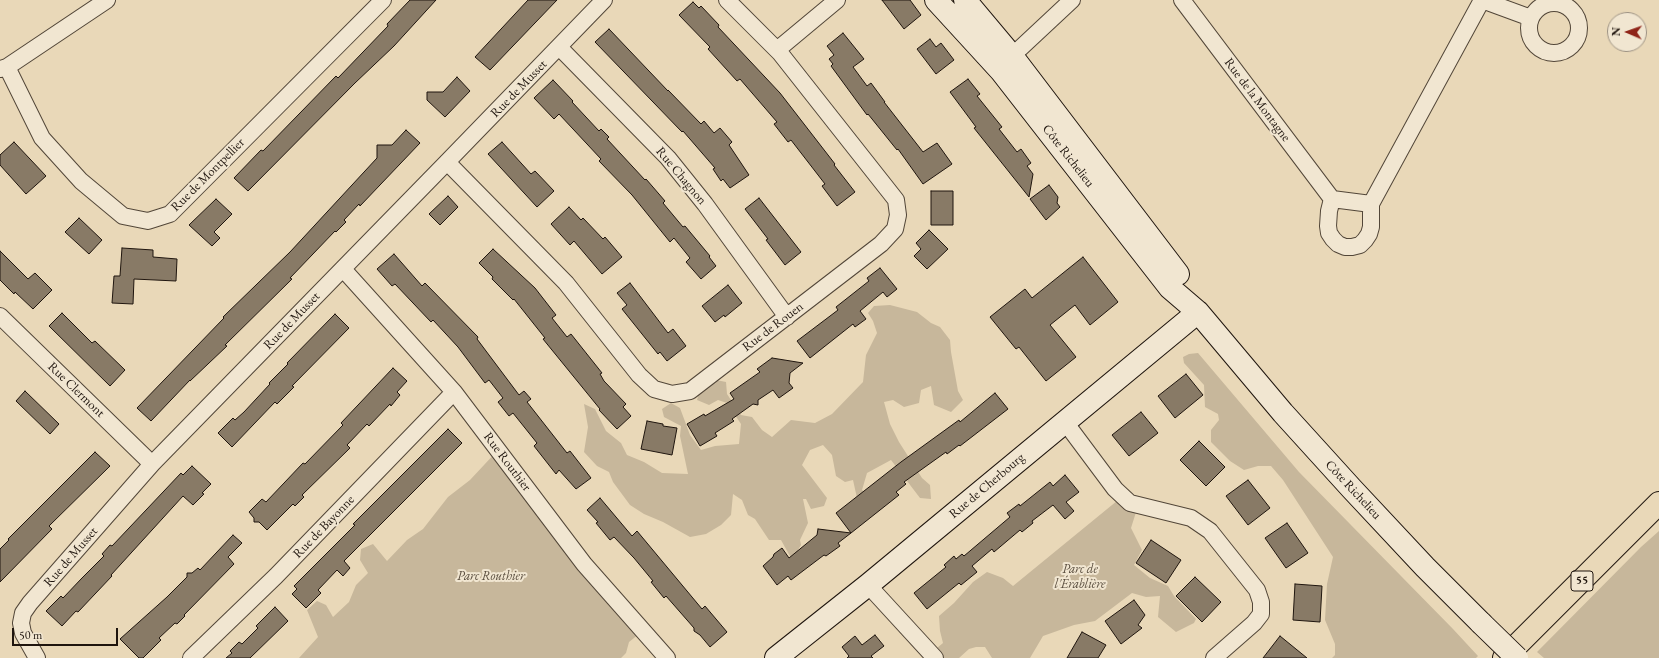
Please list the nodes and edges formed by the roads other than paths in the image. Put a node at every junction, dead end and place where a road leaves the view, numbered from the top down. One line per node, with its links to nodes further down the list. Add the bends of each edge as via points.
1 (107, 0): 15 (street)
2 (383, 0): 15 (street, Rue de Montpellier, via 170,214 148,221 123,216 81,181 42,138)
3 (604, 0): 12 (street, Rue de Musset)
4 (727, 0): 13 (street, Rue de Rouen)
5 (837, 0): 13 (street)
6 (936, 0): 14 (street, Côte Richelieu)
7 (965, 0): 14 (street, Côte Richelieu)
8 (1072, 0): 14 (street)
9 (1182, 0): 17 (street, Rue de la Montagne)
10 (1482, 0): 11 (street); 18 (street)
11 (1531, 18)
12 (559, 47): 16 (street, Rue de Musset); 22 (street, Rue Chagnon, via 668,158 705,204)
13 (777, 50): 22 (street, Rue de Rouen, via 896,200 898,215 895,229 881,244)
14 (1006, 63): 20 (street, Côte Richelieu, via 1180,278)
15 (4, 68)
16 (447, 162): 19 (street, Rue de Musset); 22 (street, Rue de Rouen, via 566,283 639,375 654,388 672,394 690,391)
17 (1332, 199): 18 (street); 18 (street, via 1328,217 1329,233 1338,244 1345,247 1360,245 1370,234)
18 (1371, 204)
19 (343, 269): 23 (street, Rue Routhier); 25 (street, Rue de Musset)
20 (1198, 312): 24 (street, Rue de Cherbourg); 35 (street, Côte Richelieu, bridge, via 1286,417 1352,490)
21 (0, 316): 25 (street, Rue Clermont)
22 (787, 317)
23 (454, 392): 29 (street, Rue de Bayonne, via 276,576); 30 (street, Rue Routhier, via 584,564)
24 (1065, 422): 27 (street, Rue de Cherbourg); 33 (street, via 1115,489 1130,502 1191,518 1210,531 1257,590 1261,614)
25 (152, 464): 28 (street, Rue de Musset, via 22,613 24,633)
26 (1659, 503): 34 (highway, 55)
27 (868, 585): 31 (street, Rue de Cherbourg); 32 (street)
28 (37, 658)
29 (191, 658)
30 (667, 658)
31 (776, 658)
32 (935, 658)
33 (1214, 658)
34 (1504, 658)
35 (1517, 658)

